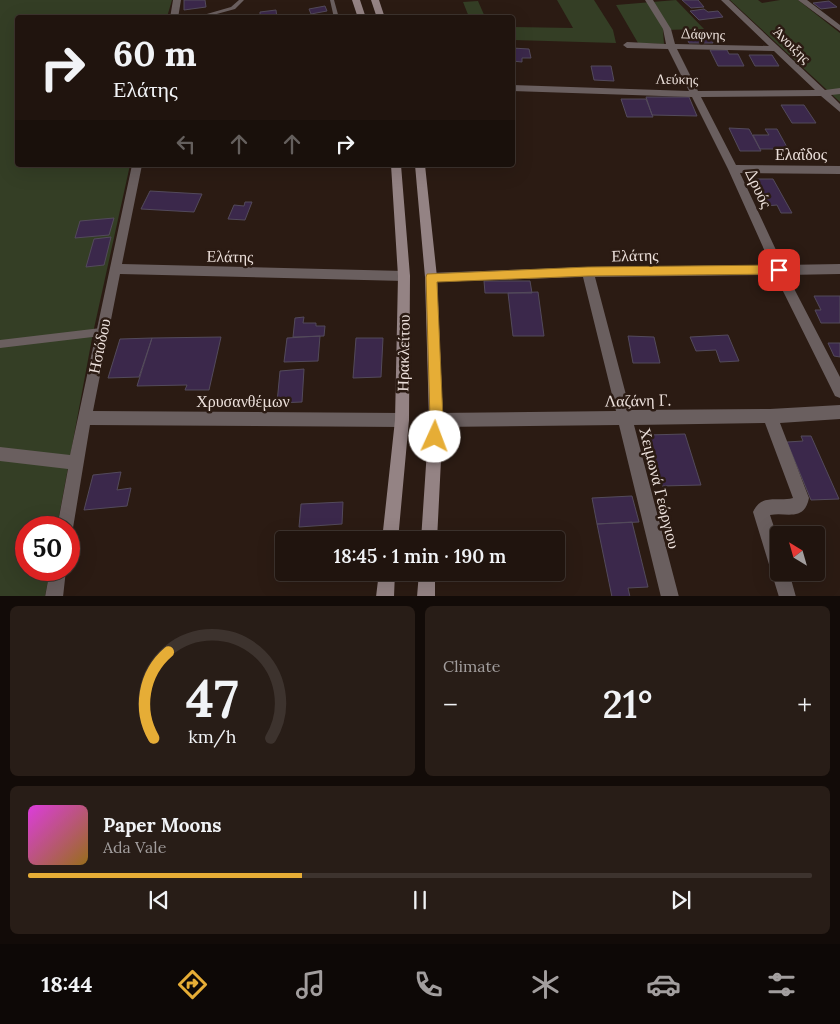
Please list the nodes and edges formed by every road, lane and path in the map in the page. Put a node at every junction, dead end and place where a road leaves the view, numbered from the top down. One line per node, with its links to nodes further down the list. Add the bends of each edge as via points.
1 (177, 0): 9 (street)
2 (242, 0): 10 (lane, via 233,8)
3 (332, 0): 11 (lane)
4 (356, 0): 12 (main road)
5 (374, 0): 13 (main road)
6 (649, 0): 16 (street, Δρυός, via 667,29)
7 (725, 0): 17 (street, Άνοιξης)
8 (802, 0): 14 (street)
9 (174, 15)
10 (206, 15)
11 (336, 15)
12 (361, 15)
13 (380, 15)
14 (840, 29)
15 (627, 45): 16 (street, Δάφνης)
16 (671, 46): 17 (street, Δάφνης); 21 (street, Δρυός)
17 (777, 49): 20 (street, Άνοιξης)
18 (515, 88): 21 (street, Λεύκης)
19 (840, 91): 20 (street, Λεύκης)
20 (823, 93): 21 (street, Λεύκης); 22 (street, Άνοιξης)
21 (696, 94): 26 (street, Δρυός)
22 (840, 110)
23 (137, 167): 29 (street, Ησιόδου)
24 (396, 167): 32 (main road, Ηρακλείτου)
25 (420, 167): 33 (main road, Ηρακλείτου)
26 (733, 169): 27 (street, Ελαΐδος); 30 (street, Δρυός)
27 (840, 170)
28 (840, 269): 30 (street, Ελάτης)
29 (115, 270): 32 (street, Ελάτης); 34 (street, Ησιόδου)
30 (779, 270): 31 (street, Ελάτης); 36 (street, Δρυός)
31 (588, 272): 33 (street, Ελάτης); 39 (street, Χειμωνά Γεώργιου)
32 (404, 276): 41 (main road, Ηρακλείτου)
33 (431, 277): 42 (main road, Ηρακλείτου)
34 (101, 332): 35 (lane); 40 (street, Ησιόδου)
35 (0, 344)
36 (840, 391)
37 (840, 412): 38 (street, Λαζάνη Γ.)
38 (770, 416): 39 (street, Λαζάνη Γ.); 48 (street, via 801,498 795,507 768,506 761,512)
39 (624, 417): 42 (street, Λαζάνη Γ.); 56 (street, Χειμωνά Γεώργιου)
40 (84, 418): 41 (street, Χρυσανθέμων); 44 (street, Ησιόδου)
41 (402, 420): 46 (main road, Ηρακλείτου)
42 (436, 420): 47 (main road, Ηρακλείτου)
43 (0, 454): 44 (street)
44 (77, 462): 45 (street, Ησιόδου)
45 (68, 516)
46 (391, 531)
47 (430, 531)
48 (770, 540)
49 (56, 581): 53 (street)
50 (386, 581): 54 (main road)
51 (427, 581): 55 (main road)
52 (783, 581): 57 (street)
53 (54, 596)
54 (385, 596)
55 (426, 596)
56 (670, 596)
57 (788, 596)

